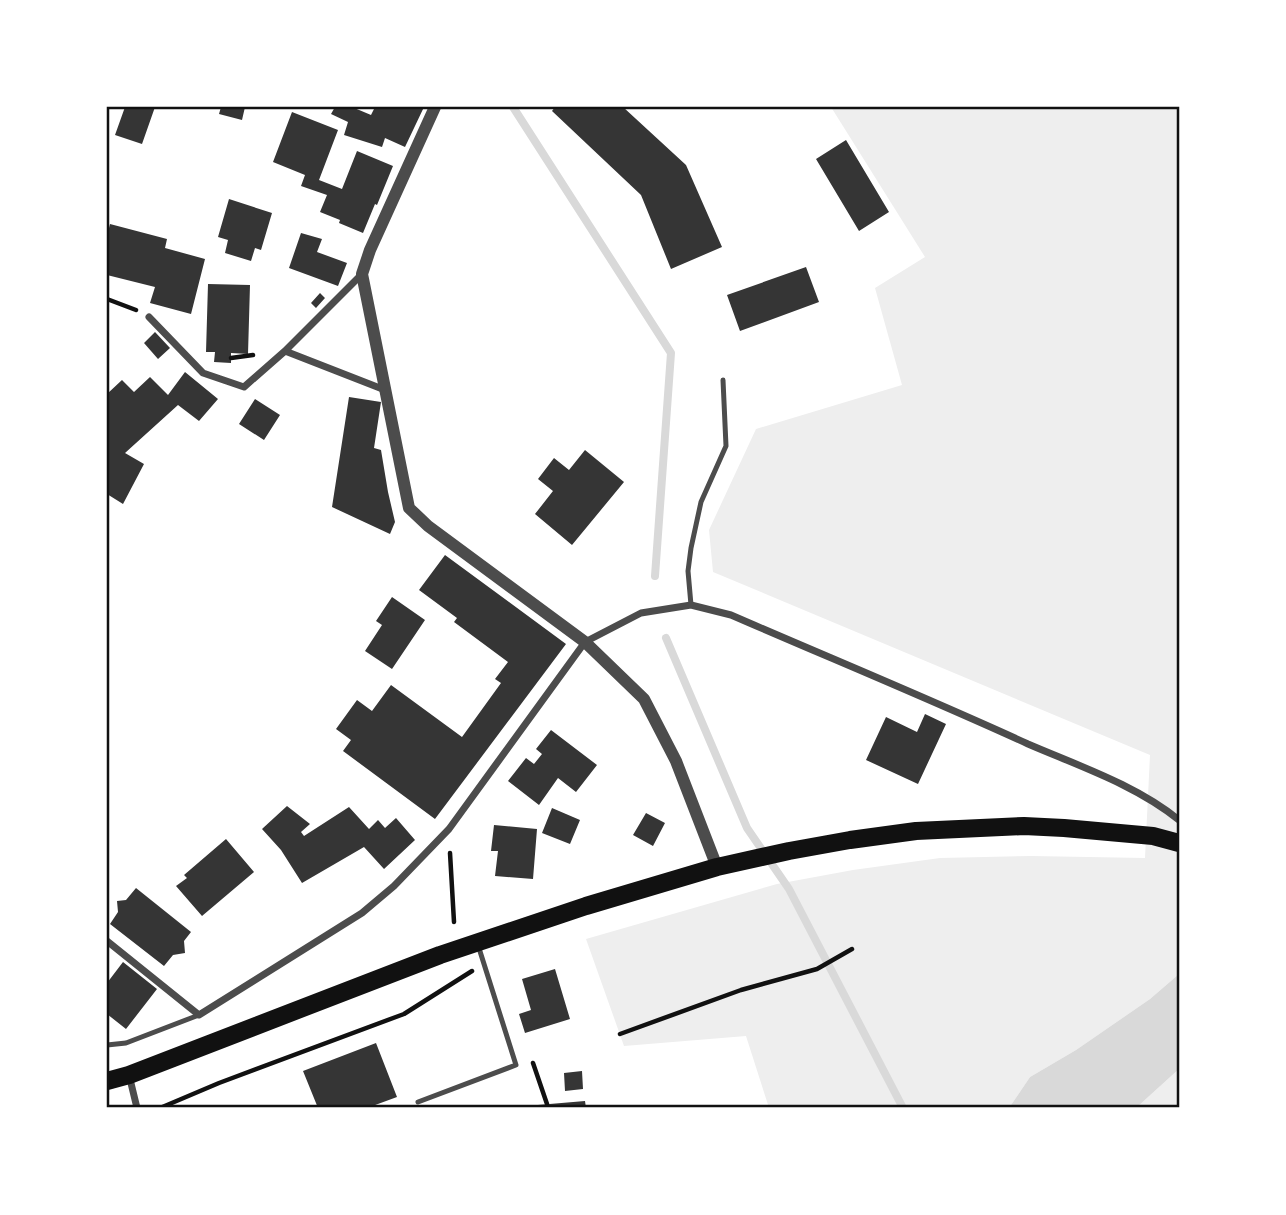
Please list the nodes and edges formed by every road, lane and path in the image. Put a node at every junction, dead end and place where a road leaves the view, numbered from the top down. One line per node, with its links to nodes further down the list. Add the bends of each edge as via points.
1 (435, 107): 2 (street)
2 (362, 274): 5 (street); 7 (street)
3 (107, 299): 4 (path)
4 (149, 317): 5 (street, via 203,373 244,387)
5 (285, 351): 7 (street)
6 (723, 380): 8 (lane, via 726,446 701,502 688,571)
7 (386, 390): 9 (street, via 409,508)
8 (691, 605): 9 (street, via 641,613); 10 (street, via 731,615 966,716 1132,790)
9 (585, 642): 11 (street); 13 (street, via 644,699 676,761)
10 (1179, 820)
11 (449, 830): 14 (path); 18 (street, via 362,913)
12 (1179, 843): 13 (main road, via 1153,836 1024,826 916,831 789,850)
13 (717, 867): 16 (main road)
14 (454, 922)
15 (107, 941): 18 (street)
16 (477, 942): 21 (main road); 24 (lane, via 516,1065)
17 (852, 949): 19 (path, via 817,969 741,990)
18 (199, 1015): 20 (lane, via 126,1043)
19 (620, 1034)
20 (107, 1045)
21 (129, 1075): 22 (main road); 25 (street)
22 (107, 1081)
23 (219, 1083): 26 (path)
24 (418, 1102)
25 (137, 1108)
26 (160, 1108)

